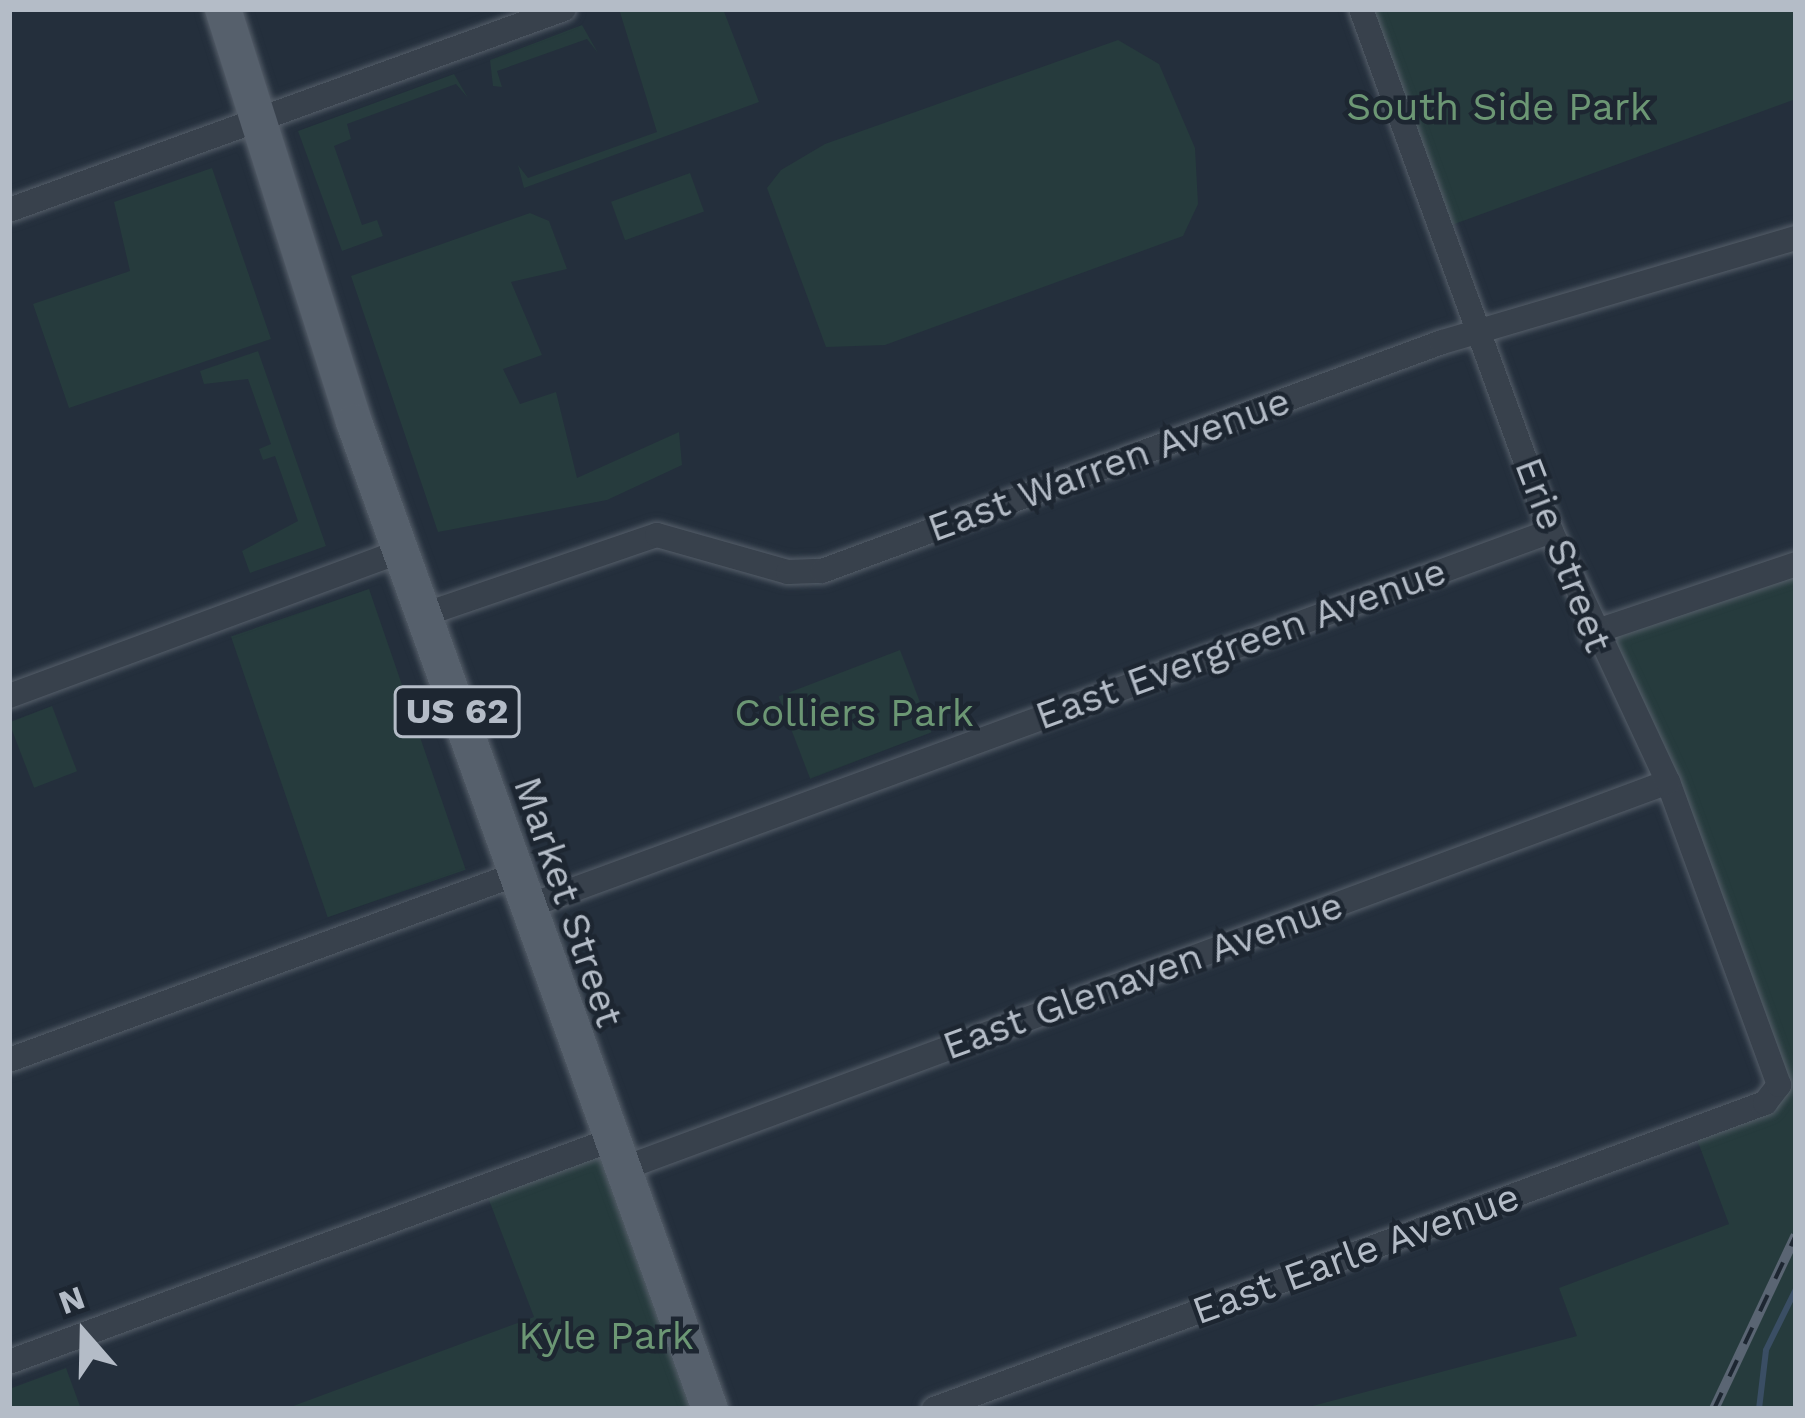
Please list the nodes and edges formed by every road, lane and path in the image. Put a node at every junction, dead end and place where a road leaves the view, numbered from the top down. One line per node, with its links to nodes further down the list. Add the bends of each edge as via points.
1 (223, 9): 4 (main road, Market Street / US 62)
2 (563, 9): 4 (street)
3 (1361, 9): 7 (street, Erie Street)
4 (254, 121): 5 (street); 9 (main road, Market Street / US 62)
5 (9, 210)
6 (1796, 238): 7 (street, East Warren Avenue)
7 (1479, 331): 8 (street, Erie Street); 11 (street, East Warren Avenue, via 822,571 638,537)
8 (1551, 531): 12 (street, Erie Street); 15 (street, East Evergreen Avenue)
9 (400, 551): 11 (main road, Market Street / US 62); 13 (street)
10 (1796, 564): 12 (street)
11 (423, 615): 15 (main road, Market Street / US 62)
12 (1591, 633): 14 (street, Erie Street)
13 (9, 696)
14 (1668, 782): 17 (street, Erie Street); 18 (street, East Glenaven Avenue)
15 (520, 891): 16 (street, East Evergreen Avenue); 18 (main road, Market Street / US 62)
16 (9, 1060)
17 (1775, 1094): 21 (street, East Earle Avenue)
18 (614, 1156): 19 (street, East Glenaven Avenue); 20 (main road, Market Street / US 62)
19 (9, 1362)
20 (710, 1409)
21 (934, 1409)

